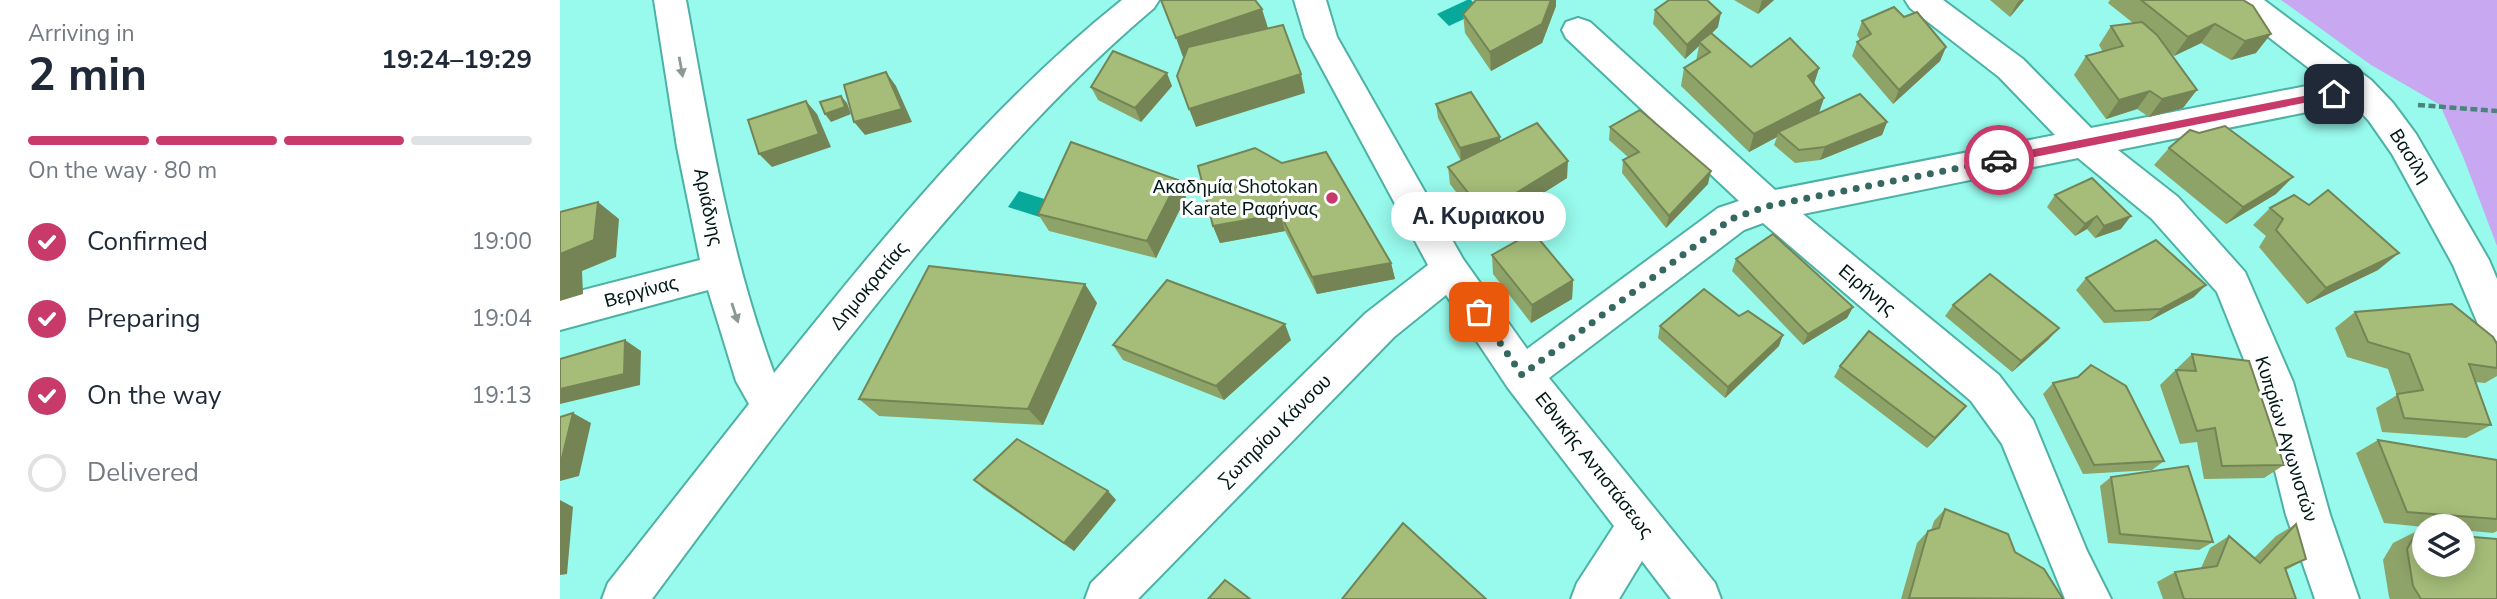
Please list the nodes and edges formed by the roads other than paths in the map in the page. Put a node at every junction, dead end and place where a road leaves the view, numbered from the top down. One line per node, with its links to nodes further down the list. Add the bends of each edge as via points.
1 (670, 0): 10 (street, Αριάδνης, one-way to 10)
2 (1143, 0): 15 (street, Δημοκρατίας, via 1070,63 1005,130 894,255)
3 (1310, 0): 11 (street, Εθνικής Αντιστάσεως, via 1321,37)
4 (1921, 0): 8 (street, Κυπρίων Αγωνιστών, via 2011,68)
5 (2242, 0): 7 (street, Βασίλη)
6 (1578, 30): 9 (street, Ειρήνης)
7 (2370, 100): 8 (street); 13 (street, Βασίλη, via 2404,144 2470,260)
8 (2084, 143): 9 (street); 22 (street, Κυπρίων Αγωνιστών, via 2165,208 2232,283 2273,382 2308,515)
9 (1768, 206): 14 (street, via 1731,219); 21 (street, Ειρήνης, via 1985,388 2018,433)
10 (721, 270): 12 (street, Βεργίνας); 15 (street, Αριάδνης, one-way to 15, via 756,381 764,392)
11 (1450, 270): 14 (street, Εθνικής Αντιστάσεως); 18 (street, Σωτηρίου Κάνσου, via 1380,325)
12 (560, 313)
13 (2497, 324)
14 (1522, 375): 16 (street, Εθνικής Αντιστάσεως)
15 (778, 398): 17 (street, Δημοκρατίας)
16 (1641, 523): 19 (street); 20 (street, Εθνικής Αντιστάσεως)
17 (624, 599)
18 (1107, 599)
19 (1593, 599)
20 (1699, 599)
21 (2089, 599)
22 (2337, 599)

